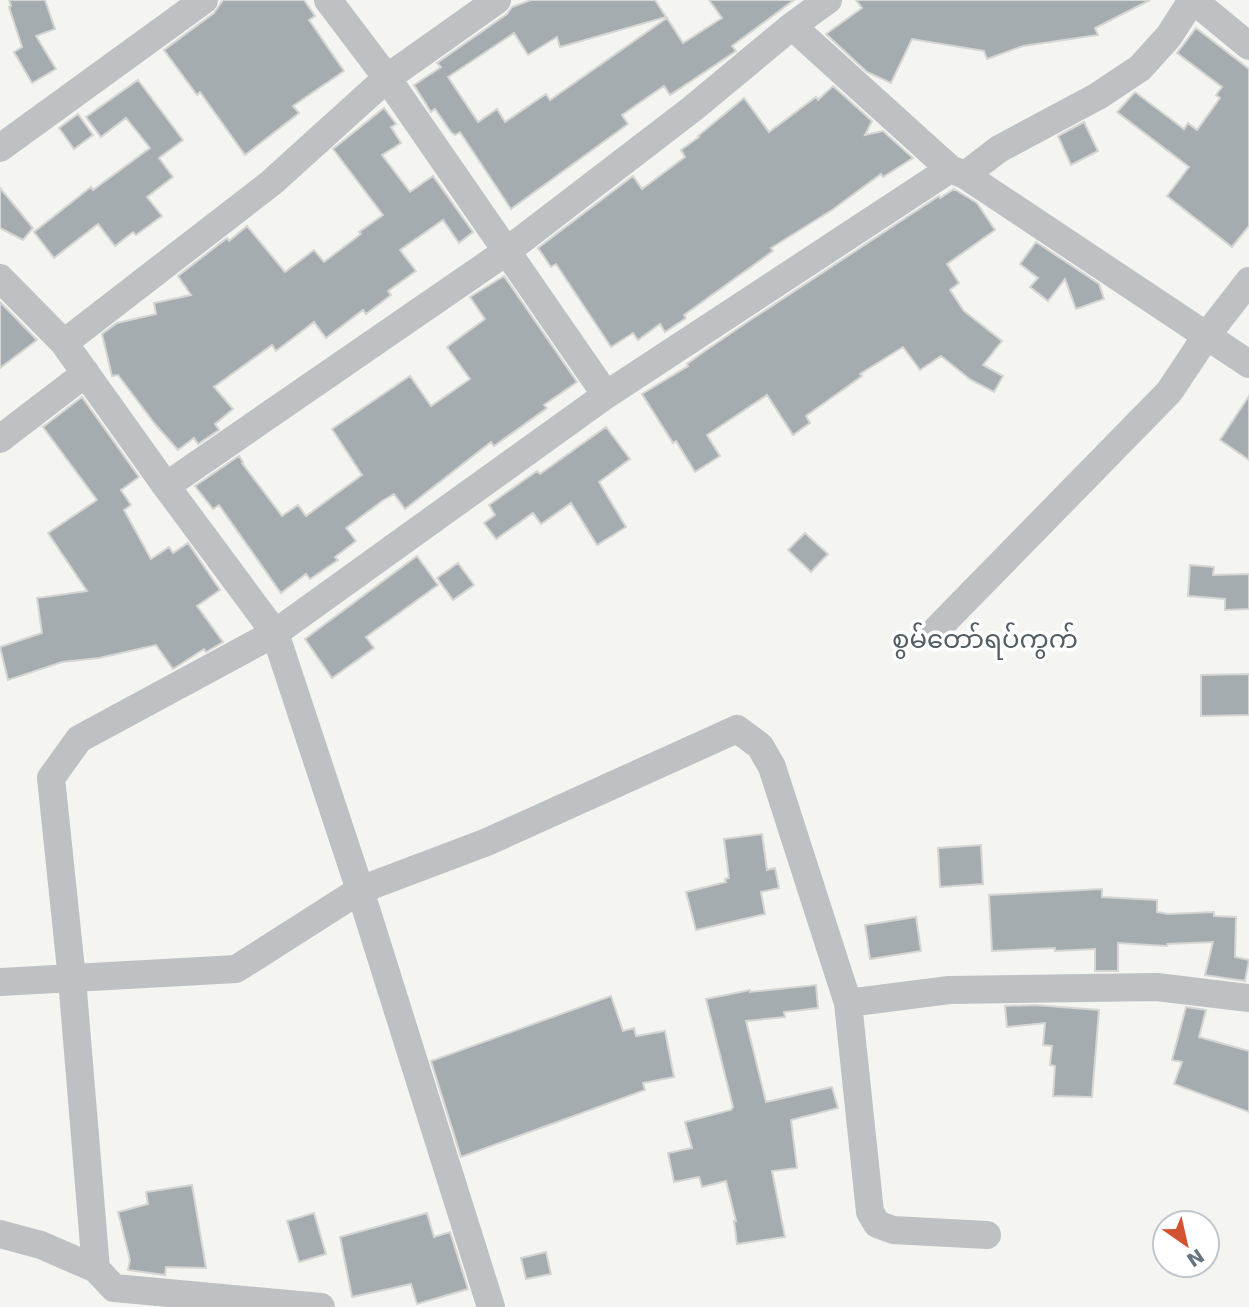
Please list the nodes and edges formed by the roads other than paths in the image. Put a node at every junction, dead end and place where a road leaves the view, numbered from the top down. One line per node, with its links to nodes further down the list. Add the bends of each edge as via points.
1 (204, 0): 9 (street)
2 (328, 0): 8 (street)
3 (497, 0): 8 (street)
4 (828, 0): 6 (street)
5 (1192, 0): 7 (street); 10 (street, via 1169,36 1140,68)
6 (792, 26): 10 (street); 11 (street)
7 (1249, 46)
8 (387, 78): 11 (street); 15 (street, via 271,183)
9 (0, 148)
10 (958, 172): 14 (street); 18 (street)
11 (507, 251): 18 (street); 20 (street)
12 (0, 278): 15 (street)
13 (1249, 281): 14 (street)
14 (1206, 335): 16 (street); 21 (street, via 1169,392)
15 (64, 343): 17 (street)
16 (1249, 364)
17 (86, 373): 19 (street); 20 (street)
18 (606, 395): 22 (street)
19 (0, 439)
20 (166, 486): 22 (street)
21 (936, 630)
22 (275, 633): 23 (street); 24 (street, via 79,739 51,778)
23 (360, 890): 24 (street, via 236,969); 27 (street, via 486,842 737,729 760,746 772,767); 32 (street)
24 (72, 979): 25 (street); 30 (street)
25 (0, 982)
26 (1249, 998): 27 (street, via 1157,987 948,990)
27 (848, 1003): 29 (street, via 870,1212 877,1224 893,1230)
28 (0, 1234): 30 (street, via 41,1245)
29 (987, 1235)
30 (107, 1288): 31 (street)
31 (321, 1307)
32 (491, 1307)

